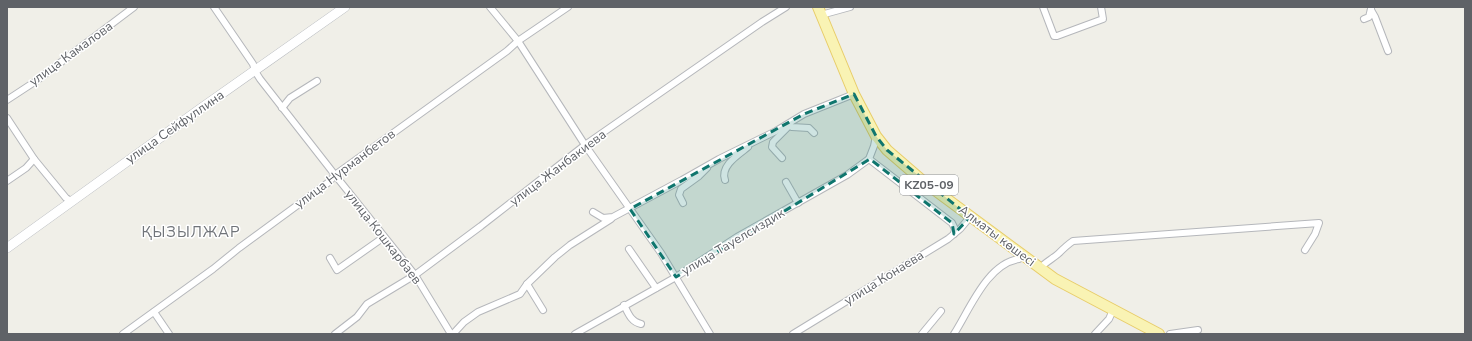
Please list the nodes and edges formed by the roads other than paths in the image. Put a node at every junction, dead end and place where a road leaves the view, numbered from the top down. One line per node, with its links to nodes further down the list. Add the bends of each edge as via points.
1 (134, 7): 18 (street, улица Камалова)
2 (214, 7): 15 (street, улица Кошкарбаев, via 254,64)
3 (345, 7): 15 (street, улица Сейфуллина)
4 (490, 7): 13 (street)
5 (568, 7): 13 (street, улица Нурманбетов)
6 (786, 7): 25 (street, улица Жанбакиева)
7 (850, 7): 11 (street)
8 (1043, 7): 9 (street, via 1054,36 1103,19)
9 (1101, 7)
10 (1371, 8): 12 (street, via 1369,17); 14 (street)
11 (819, 11): 17 (main road, Алматы көшесі / KZ05-09)
12 (1364, 19)
13 (518, 41): 25 (street); 30 (street, улица Нурманбетов)
14 (1388, 51)
15 (255, 71): 19 (street, улица Кошкарбаев); 34 (street, улица Сейфуллина)
16 (317, 81): 19 (street, via 290,98)
17 (854, 94): 21 (street, via 804,114); 23 (main road, Алматы көшесі / KZ05-09)
18 (7, 100)
19 (282, 108): 30 (street, улица Кошкарбаев)
20 (7, 118): 27 (street)
21 (787, 125): 22 (street, via 792,128 809,128); 24 (street); 26 (street, via 772,147)
22 (814, 133)
23 (876, 136): 28 (street); 40 (main road, Алматы көшесі / KZ05-09, via 906,167)
24 (756, 141): 29 (street); 31 (street, via 725,169)
25 (585, 145): 37 (street); 49 (street, улица Жанбакиева)
26 (782, 158)
27 (34, 159): 32 (street); 34 (street)
28 (869, 159): 36 (street, улица Тауелсиздик, via 847,175); 41 (street, via 952,223)
29 (711, 163): 35 (street, via 699,176 680,189 679,195); 37 (street)
30 (335, 175): 42 (street, улица Кошкарбаев); 57 (street, улица Нурманбетов)
31 (725, 180)
32 (7, 181)
33 (786, 182): 36 (street)
34 (71, 201): 43 (street, улица Сейфуллина)
35 (683, 203)
36 (798, 203): 50 (street, улица Тауелсиздик)
37 (630, 209): 39 (street); 50 (street)
38 (593, 212): 39 (street, via 603,218)
39 (613, 217): 51 (street, via 570,245)
40 (970, 217): 41 (street, улица Конаева); 46 (main road, Алматы көшесі / KZ05-09)
41 (954, 234): 66 (street, улица Конаева)
42 (384, 237): 47 (street, via 337,270); 49 (street, улица Кошкарбаев)
43 (7, 248)
44 (629, 249): 52 (street)
45 (1305, 250): 48 (street, via 1316,234 1319,224 1073,241)
46 (1022, 255): 48 (main road, Алматы көшесі / KZ05-09); 68 (street, via 1019,259 1010,260 993,274 980,290)
47 (330, 258)
48 (1040, 268): 54 (main road, Алматы көшесі / KZ05-09)
49 (415, 275): 62 (street, улица Жанбакиева, via 367,304 357,317); 63 (street, улица Кошкарбаев)
50 (676, 277): 52 (street, улица Тауелсиздик); 65 (street)
51 (527, 284): 55 (street); 63 (street, via 520,294 478,312)
52 (656, 288): 53 (street, улица Тауелсиздик)
53 (624, 305): 58 (street, via 635,323); 64 (street, улица Тауелсиздик)
54 (1110, 309): 69 (street, via 1109,319); 70 (main road, KZ05-09)
55 (543, 310)
56 (941, 311): 67 (street)
57 (154, 312): 60 (street, улица Нурманбетов); 61 (street)
58 (641, 324)
59 (1198, 330): 71 (street)
60 (123, 334)
61 (169, 334)
62 (335, 334)
63 (452, 334)
64 (575, 334)
65 (710, 334)
66 (793, 334)
67 (922, 334)
68 (954, 334)
69 (1095, 334)
70 (1157, 334)
71 (1170, 334)

